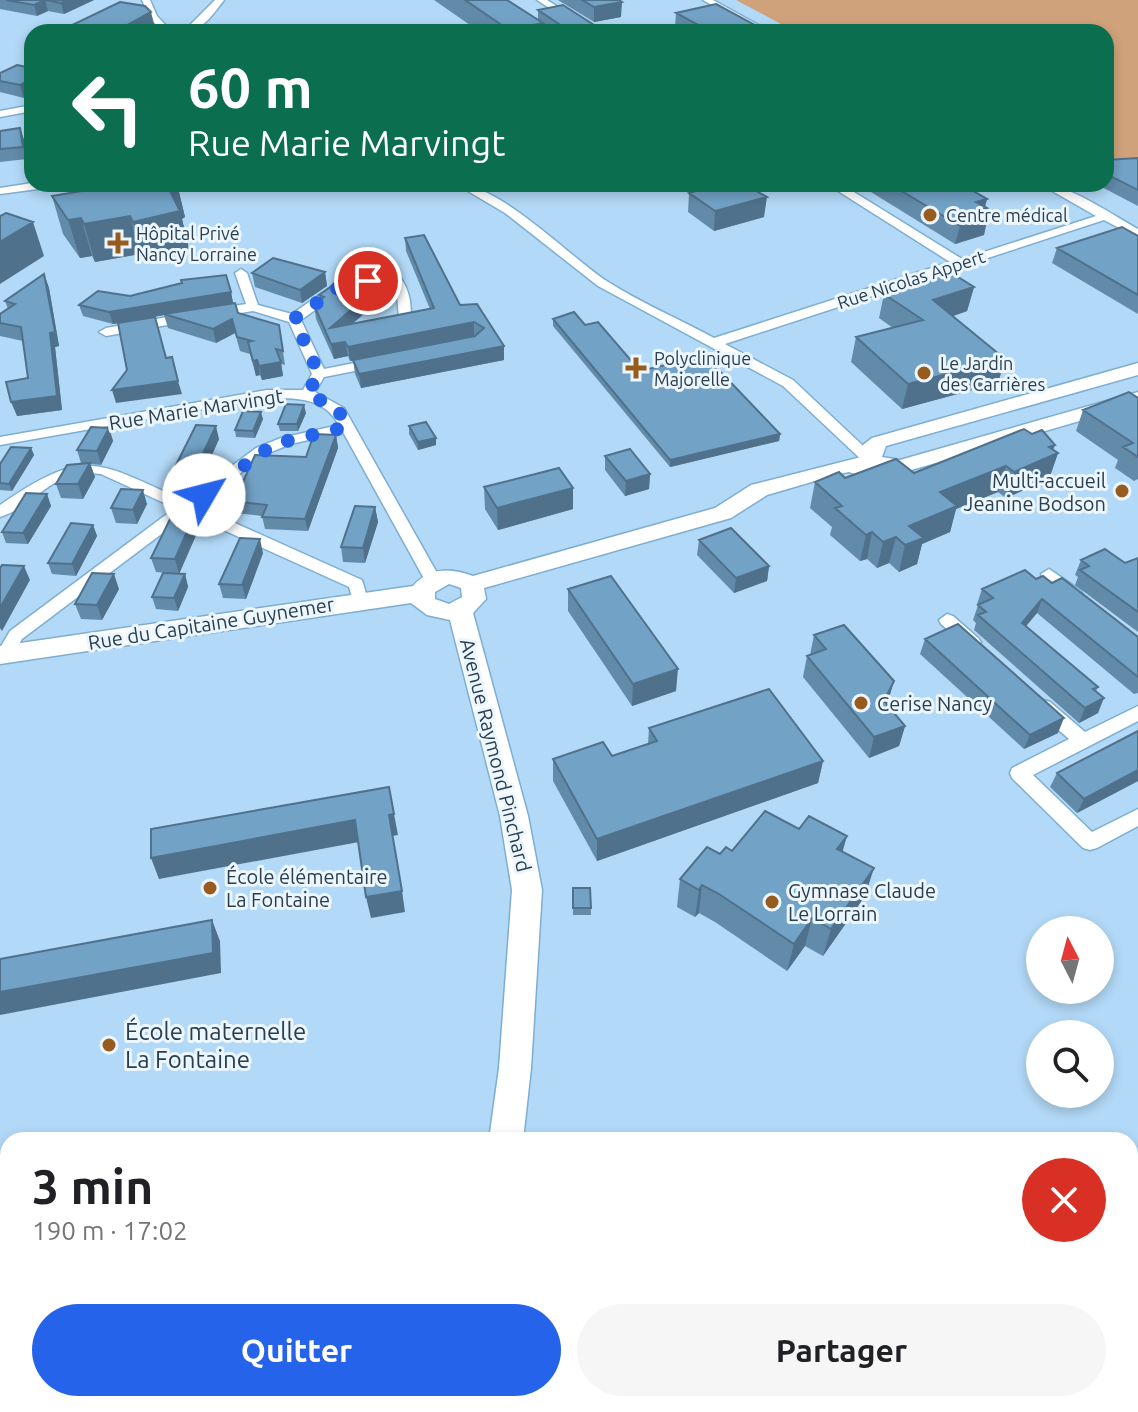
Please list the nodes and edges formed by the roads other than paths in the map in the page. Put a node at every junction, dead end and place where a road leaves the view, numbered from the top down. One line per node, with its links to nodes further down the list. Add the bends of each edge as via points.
1 (146, 0): 5 (street)
2 (220, 0): 6 (street)
3 (541, 0): 7 (street)
4 (707, 0): 8 (street)
5 (159, 24)
6 (198, 24)
7 (579, 24)
8 (751, 24)
9 (24, 110): 10 (street)
10 (0, 114)
11 (24, 188): 12 (street)
12 (0, 191)
13 (475, 192): 25 (street, via 602,283)
14 (846, 192): 18 (street)
15 (1061, 192): 16 (street)
16 (1106, 216): 17 (street); 18 (street, Rue Nicolas Appert)
17 (1138, 234)
18 (960, 263): 25 (street, Rue Nicolas Appert)
19 (241, 273): 20 (street)
20 (253, 307): 21 (street); 23 (street)
21 (221, 312): 23 (street); 24 (street)
22 (405, 318): 23 (street, via 403,295 393,276 342,285)
23 (296, 325): 28 (street)
24 (106, 332)
25 (716, 342): 33 (street, via 788,383)
26 (394, 359): 28 (street)
27 (1138, 369): 33 (street, via 879,442)
28 (319, 374): 29 (street)
29 (307, 394): 31 (street, Rue Marie Marvingt, via 337,408); 32 (street, Rue Marie Marvingt, via 267,394)
30 (1135, 401): 33 (street, via 901,467)
31 (347, 427): 34 (street, via 274,444); 38 (street, Rue Marie Marvingt)
32 (0, 441)
33 (871, 461): 37 (street, via 845,478 741,503 723,513)
34 (187, 507): 35 (street, via 104,470 80,468 59,473); 39 (street, via 356,584); 44 (street, via 16,635)
35 (0, 512)
36 (1049, 574): 40 (street)
37 (472, 584): 38 (street, via 450,576); 41 (street, via 474,599)
38 (428, 587): 39 (street, Rue du Capitaine Guynemer); 41 (street, via 423,602 432,609)
39 (360, 600): 44 (street, Rue du Capitaine Guynemer)
40 (1094, 609)
41 (460, 610): 49 (street, Avenue Raymond Pinchard, via 517,830 527,890)
42 (947, 620): 43 (street)
43 (981, 650)
44 (3, 654)
45 (1026, 691): 47 (street)
46 (1138, 713): 47 (street)
47 (1083, 741): 48 (street, via 1019,773 1090,842)
48 (1138, 817)
49 (507, 1132)

